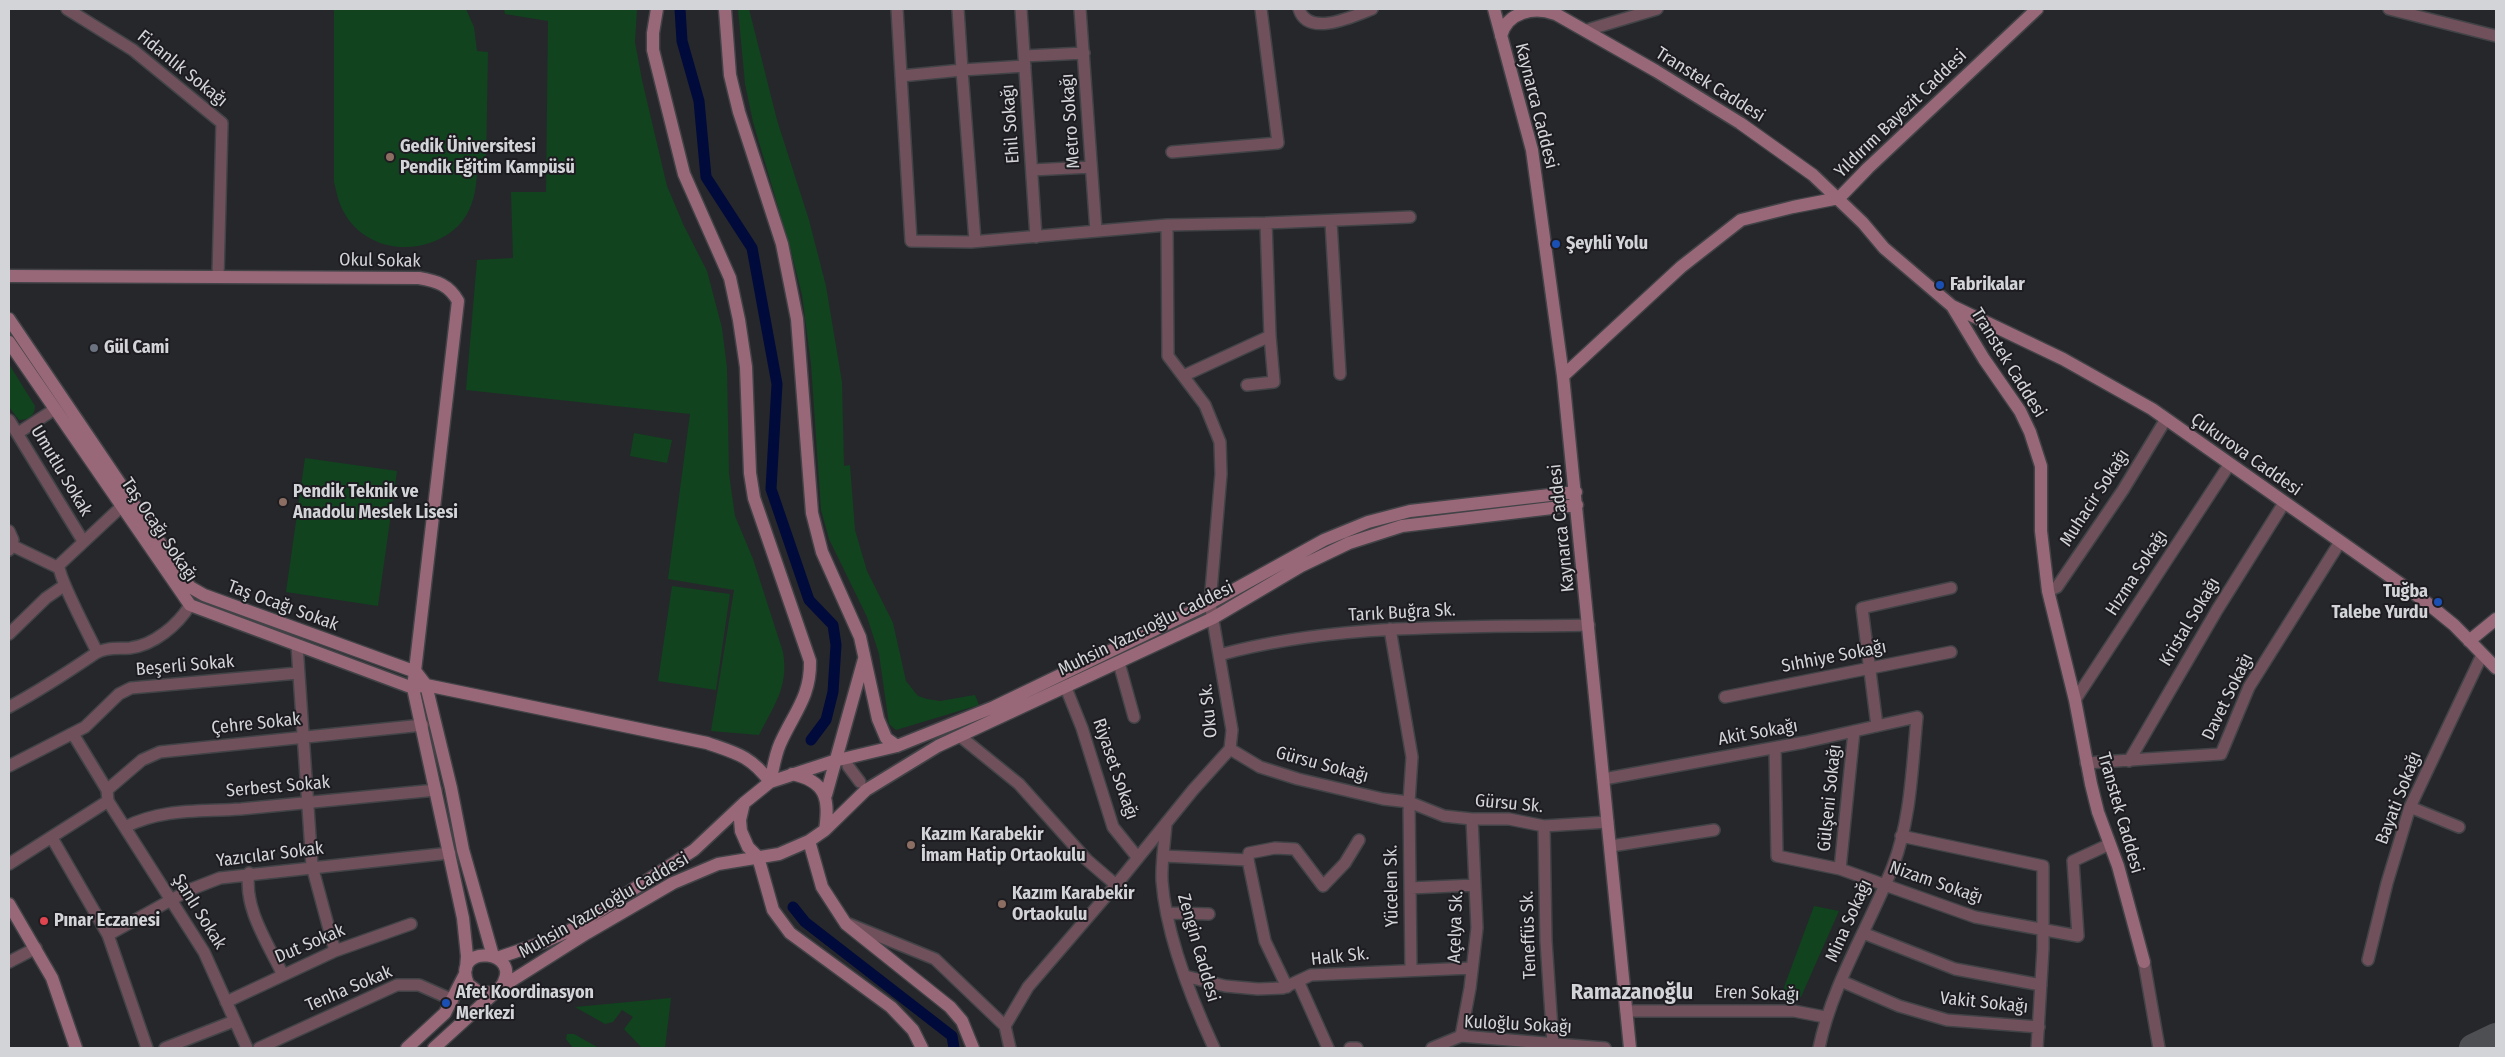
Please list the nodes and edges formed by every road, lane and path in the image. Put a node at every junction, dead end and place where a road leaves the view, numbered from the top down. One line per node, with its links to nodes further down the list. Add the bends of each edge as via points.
1 (67, 9): 35 (street, Fidanlık Sokağı, via 133,50 222,123)
2 (657, 9): 104 (street, via 654,50 684,174 730,278 740,320 754,498 810,661 805,698 780,745)
3 (725, 9): 74 (street, via 730,75 782,244 797,319 812,513 822,552 853,620)
4 (897, 9): 22 (street)
5 (958, 9): 21 (street)
6 (1021, 9): 20 (street, Ehil Sokağı)
7 (1080, 9): 19 (street, Metro Sokağı)
8 (1261, 9): 23 (street, via 1278,143)
9 (1299, 9): 10 (street, via 1303,17 1319,24)
10 (1372, 9)
11 (1494, 9): 17 (street, Kaynarca Caddesi)
12 (1657, 9): 16 (street)
13 (2037, 9): 26 (street, Yıldırım Bayezit Caddesi)
14 (2389, 9): 18 (street)
15 (1552, 12): 16 (street, Transtek Caddesi); 17 (street, Transtek Caddesi, via 1522,12 1508,21)
16 (1587, 30): 26 (street, Transtek Caddesi, via 1740,124 1813,175)
17 (1501, 36): 42 (street, Kaynarca Caddesi, via 1532,150)
18 (2496, 36)
19 (1084, 52): 20 (street); 24 (street, Metro Sokağı)
20 (1025, 61): 21 (street); 25 (street, Ehil Sokağı)
21 (962, 70): 22 (street); 33 (street)
22 (901, 76): 33 (street, via 911,241)
23 (1172, 152)
24 (1091, 167): 25 (street); 31 (street, Metro Sokağı)
25 (1032, 170): 32 (street, Ehil Sokağı)
26 (1839, 198): 36 (street, Transtek Caddesi, via 1884,248); 42 (street, Yıldırım Bayezit Caddesi, via 1741,220 1681,266)
27 (1410, 217): 28 (street)
28 (1332, 222): 29 (street); 40 (street)
29 (1266, 223): 30 (street); 38 (street)
30 (1167, 225): 31 (street); 41 (street, Oku Sk., via 1168,356)
31 (1096, 231): 32 (street)
32 (1036, 236): 33 (street)
33 (975, 241)
34 (9, 276): 35 (street, Okul Sokak)
35 (218, 276): 78 (street, Okul Sokak, via 419,278 443,284 458,301)
36 (1952, 306): 45 (street, Çukurova Caddesi, via 2063,359); 59 (street, Transtek Caddesi, via 2020,410 2036,448 2041,466 2041,531)
37 (9, 320): 44 (street, Taş Ocağı Sokak)
38 (1270, 336): 41 (street); 43 (street, via 1274,382)
39 (9, 342): 44 (street, Taş Ocağı Sokağı)
40 (1340, 374)
41 (1183, 376): 60 (street, Oku Sk., via 1205,405 1220,442 1221,474)
42 (1563, 376): 49 (street, Kaynarca Caddesi)
43 (1247, 385)
44 (60, 405): 47 (street); 51 (street, Taş Ocağı Sokağı); 66 (street, Taş Ocağı Sokak, via 190,587)
45 (2166, 419): 48 (street, Çukurova Caddesi); 59 (street, Muhacir Sokağı, via 2058,587)
46 (9, 420): 47 (street, Umutlu Sokak)
47 (18, 433): 53 (street, Umutlu Sokak)
48 (2229, 465): 50 (street, Çukurova Caddesi); 83 (street, Hızma Sokağı)
49 (1577, 499): 60 (street, Muhsin Yazıcıoğlu Caddesi, via 1410,511 1368,522 1324,540); 62 (street, Muhsin Yazıcıoğlu Caddesi, via 1402,526 1349,543 1309,562); 64 (street, Kaynarca Caddesi)
50 (2284, 503): 54 (street, Çukurova Caddesi); 97 (street, Kristal Sokağı)
51 (121, 506): 53 (street); 61 (street, Taş Ocağı Sokağı)
52 (9, 531): 55 (street, via 13,540)
53 (83, 541): 56 (street)
54 (2340, 542): 68 (street, Çukurova Caddesi, via 2422,598 2454,624); 97 (street, Davet Sokağı, via 2249,687 2221,754)
55 (10, 548): 56 (street)
56 (59, 568): 57 (street)
57 (65, 586): 67 (street, via 46,598); 70 (street)
58 (1951, 588): 76 (street, via 1862,608)
59 (2048, 591): 83 (street, Transtek Caddesi)
60 (1210, 603): 62 (street, Oku Sk.); 94 (street, Muhsin Yazıcıoğlu Caddesi, via 994,707)
61 (190, 605): 69 (street, Taş Ocağı Sokağı); 70 (street, via 178,622 148,642 137,647)
62 (1213, 618): 72 (street, Oku Sk.); 75 (street, Muhsin Yazıcıoğlu Caddesi)
63 (2496, 619): 68 (street)
64 (1589, 625): 65 (street, Tarık Buğra Sk.); 103 (street, Kaynarca Caddesi)
65 (1390, 629): 72 (street, Tarık Buğra Sk., via 1262,643); 111 (street, Yücelen Sk., via 1412,757)
66 (302, 632): 69 (street); 78 (street, Taş Ocağı Sokak)
67 (9, 634)
68 (2469, 642): 73 (street, Çukurova Caddesi)
69 (297, 645): 79 (street); 80 (street, Taş Ocağı Sokağı)
70 (97, 652): 84 (street)
71 (1951, 652): 76 (street, Sıhhiye Sokağı)
72 (1219, 655): 96 (street, Oku Sk., via 1232,730)
73 (2482, 655): 77 (street, Çukurova Caddesi); 113 (street, Bayati Sokağı)
74 (865, 657): 94 (street, via 878,719 886,738); 98 (street)
75 (1119, 663): 81 (street, Muhsin Yazıcıoğlu Caddesi); 85 (street)
76 (1870, 667): 82 (street, Sıhhiye Sokağı); 89 (street)
77 (2496, 668)
78 (416, 672): 80 (street)
79 (298, 673): 91 (street, Beşerli Sokak, via 131,688 119,694); 92 (street)
80 (419, 687): 87 (street); 88 (street); 104 (street, Taş Ocağı Sokağı, via 707,743 757,765)
81 (1066, 688): 93 (street, Muhsin Yazıcıoğlu Caddesi); 131 (street, Riyaset Sokağı, via 1113,827)
82 (1725, 697)
83 (2075, 700): 99 (street, Transtek Caddesi)
84 (9, 707)
85 (1134, 717)
86 (1917, 717): 89 (street, Akit Sokağı); 122 (street, Mina Sokağı, via 1908,810)
87 (436, 724): 88 (street); 106 (street)
88 (423, 725): 92 (street, Çehre Sokak); 107 (street)
89 (1877, 726): 90 (street, Akit Sokağı)
90 (1854, 731): 95 (street, Akit Sokağı); 135 (street, Gülşeni Sokağı)
91 (73, 734): 100 (street, Beşerli Sokak); 109 (street, Şanlı Sokak)
92 (304, 736): 109 (street, Çehre Sokak, via 160,752 142,760); 110 (street)
93 (961, 737): 120 (street, Muhsin Yazıcıoğlu Caddesi, via 938,746 866,790); 138 (street, via 1019,784 1087,860)
94 (897, 746): 98 (street, Muhsin Yazıcıoğlu Caddesi)
95 (1775, 748): 103 (street, Akit Sokağı); 135 (street, Nizam Sokağı, via 1776,856)
96 (1230, 750): 111 (street, Gürsu Sokağı, via 1260,767 1298,779); 116 (street, Oku Sk.)
97 (2129, 760): 99 (street, Davet Sokağı)
98 (834, 761): 102 (street, Muhsin Yazıcıoğlu Caddesi); 108 (street)
99 (2086, 763): 126 (street, Transtek Caddesi)
100 (9, 766)
101 (848, 766): 105 (street)
102 (792, 774): 104 (street, Muhsin Yazıcıoğlu Caddesi); 108 (street, via 812,781)
103 (1604, 779): 115 (street, Kaynarca Caddesi)
104 (770, 782): 112 (street, Muhsin Yazıcıoğlu Caddesi)
105 (860, 782)
106 (451, 788): 107 (street); 128 (street)
107 (436, 790): 110 (street, Serbest Sokak); 128 (street)
108 (826, 795): 120 (street, via 828,813)
109 (107, 796): 118 (street, Şanlı Sokak); 123 (street, Çehre Sokak)
110 (306, 802): 118 (street, Serbest Sokak, via 162,813); 134 (street)
111 (1409, 802): 114 (street, Gürsu Sk., via 1444,816); 140 (street, Yücelen Sk.)
112 (744, 803): 130 (street, via 741,831 748,847); 152 (street, Muhsin Yazıcıoğlu Caddesi, via 694,850 569,931)
113 (2410, 807): 119 (street); 153 (street, Bayati Sokağı)
114 (1472, 819): 117 (street, Gürsu Sk., via 1509,819); 139 (street, Açelya Sk.)
115 (1608, 822): 117 (street, Gürsu Sk.); 127 (street, Kaynarca Caddesi)
116 (1166, 823): 129 (street, Zengin Caddesi); 131 (street, Oku Sk.)
117 (1544, 826): 174 (street, Teneffüs Sk.)
118 (125, 827): 141 (street, Şanlı Sokak)
119 (2459, 827)
120 (825, 830): 125 (street, Muhsin Yazıcıoğlu Caddesi)
121 (1714, 830): 127 (street)
122 (1901, 836): 137 (street, Mina Sokağı, via 1894,865); 147 (street, via 2043,866)
123 (52, 838): 133 (street, Çehre Sokak); 149 (street)
124 (1359, 840): 132 (street, via 1346,863 1323,886 1295,849 1275,848 1249,853)
125 (809, 841): 130 (street, Muhsin Yazıcıoğlu Caddesi, via 785,852); 146 (street, via 822,887)
126 (2110, 844): 147 (street, Nizam Sokağı, via 2073,861 2078,936); 155 (street, Transtek Caddesi)
127 (1611, 846): 168 (street, Kaynarca Caddesi)
128 (456, 851): 134 (street, Yazıcılar Sokak); 152 (street); 158 (street)
129 (1164, 856): 132 (street); 143 (street, Zengin Caddesi, via 1162,880)
130 (758, 857): 165 (street, Muhsin Yazıcıoğlu Caddesi, via 718,864 673,882); 182 (street, via 773,910 790,933 891,1007 913,1030)
131 (1138, 858): 138 (street, Oku Sk.)
132 (1248, 860): 164 (street, via 1265,941)
133 (9, 864)
134 (312, 866): 136 (street, Yazıcılar Sokak); 151 (street)
135 (1840, 869): 137 (street, Nizam Sokağı)
136 (249, 873): 141 (street, Yazıcılar Sokak, via 205,882); 159 (street, via 250,902)
137 (1885, 884): 147 (street, Nizam Sokağı, via 1975,917); 148 (street, Mina Sokağı)
138 (1116, 885): 171 (street, Oku Sk., via 1028,987)
139 (1475, 885): 140 (street); 156 (street, Açelya Sk., via 1477,928)
140 (1410, 888): 157 (street, Yücelen Sk.)
141 (172, 901): 149 (street, Yazıcılar Sokak); 167 (street, Şanlı Sokak, via 213,967)
142 (9, 904): 150 (street)
143 (1168, 913): 144 (street); 160 (street, Zengin Caddesi)
144 (1209, 914)
145 (410, 924): 151 (street, Dut Sokak)
146 (846, 924): 171 (street, via 935,959); 183 (street, via 950,1007 962,1021)
147 (2043, 929): 163 (street)
148 (1863, 933): 162 (street, Mina Sokağı); 163 (street, Vakit Sokağı, via 1955,969)
149 (108, 934): 176 (street)
150 (36, 948): 154 (street); 175 (street, via 60,996)
151 (336, 951): 159 (street, Dut Sokak)
152 (495, 957): 158 (street, via 478,955 469,963); 165 (street, via 506,972)
153 (2368, 960)
154 (9, 962)
155 (2144, 962): 194 (street, Transtek Caddesi)
156 (1472, 968): 157 (street, Halk Sk.); 173 (street, Açelya Sk.)
157 (1411, 970): 161 (street, Halk Sk., via 1319,974)
158 (466, 972): 165 (street, via 468,984 475,991 485,994); 166 (street)
159 (282, 975): 167 (street, Dut Sokak)
160 (1185, 976): 164 (street, Halk Sk., via 1242,988); 185 (street, Zengin Caddesi)
161 (1298, 981): 164 (street, Halk Sk.); 186 (street)
162 (1841, 981): 169 (street, Mina Sokağı); 172 (street, Vakit Sokağı, via 1899,1006 1947,1020)
163 (2041, 984): 172 (street)
164 (1287, 987)
165 (498, 990): 181 (street, Muhsin Yazıcıoğlu Caddesi)
166 (453, 1000): 179 (street, Tenha Sokak, via 419,985 397,985); 180 (street, via 440,1019)
167 (226, 1002): 170 (street, Şanlı Sokak)
168 (1626, 1011): 169 (street, Eren Sokağı, via 1794,1011); 191 (street, Kaynarca Caddesi)
169 (1825, 1017): 192 (street, Mina Sokağı)
170 (234, 1021): 177 (street); 178 (street, Şanlı Sokak)
171 (1005, 1026): 184 (street)
172 (2038, 1026): 193 (street)
173 (1461, 1036): 174 (street, Kuloğlu Sokağı); 189 (street, Kuloğlu Sokağı)
174 (1552, 1044): 190 (street, Kuloğlu Sokağı)
175 (76, 1048)
176 (147, 1048)
177 (165, 1048)
178 (247, 1048)
179 (259, 1048)
180 (407, 1048)
181 (435, 1048)
182 (922, 1048)
183 (973, 1048)
184 (1010, 1048)
185 (1214, 1048)
186 (1328, 1048)
187 (1350, 1048): 188 (street)
188 (1357, 1048)
189 (1432, 1048)
190 (1605, 1048)
191 (1630, 1048)
192 (1818, 1048)
193 (2037, 1048)
194 (2159, 1048)

